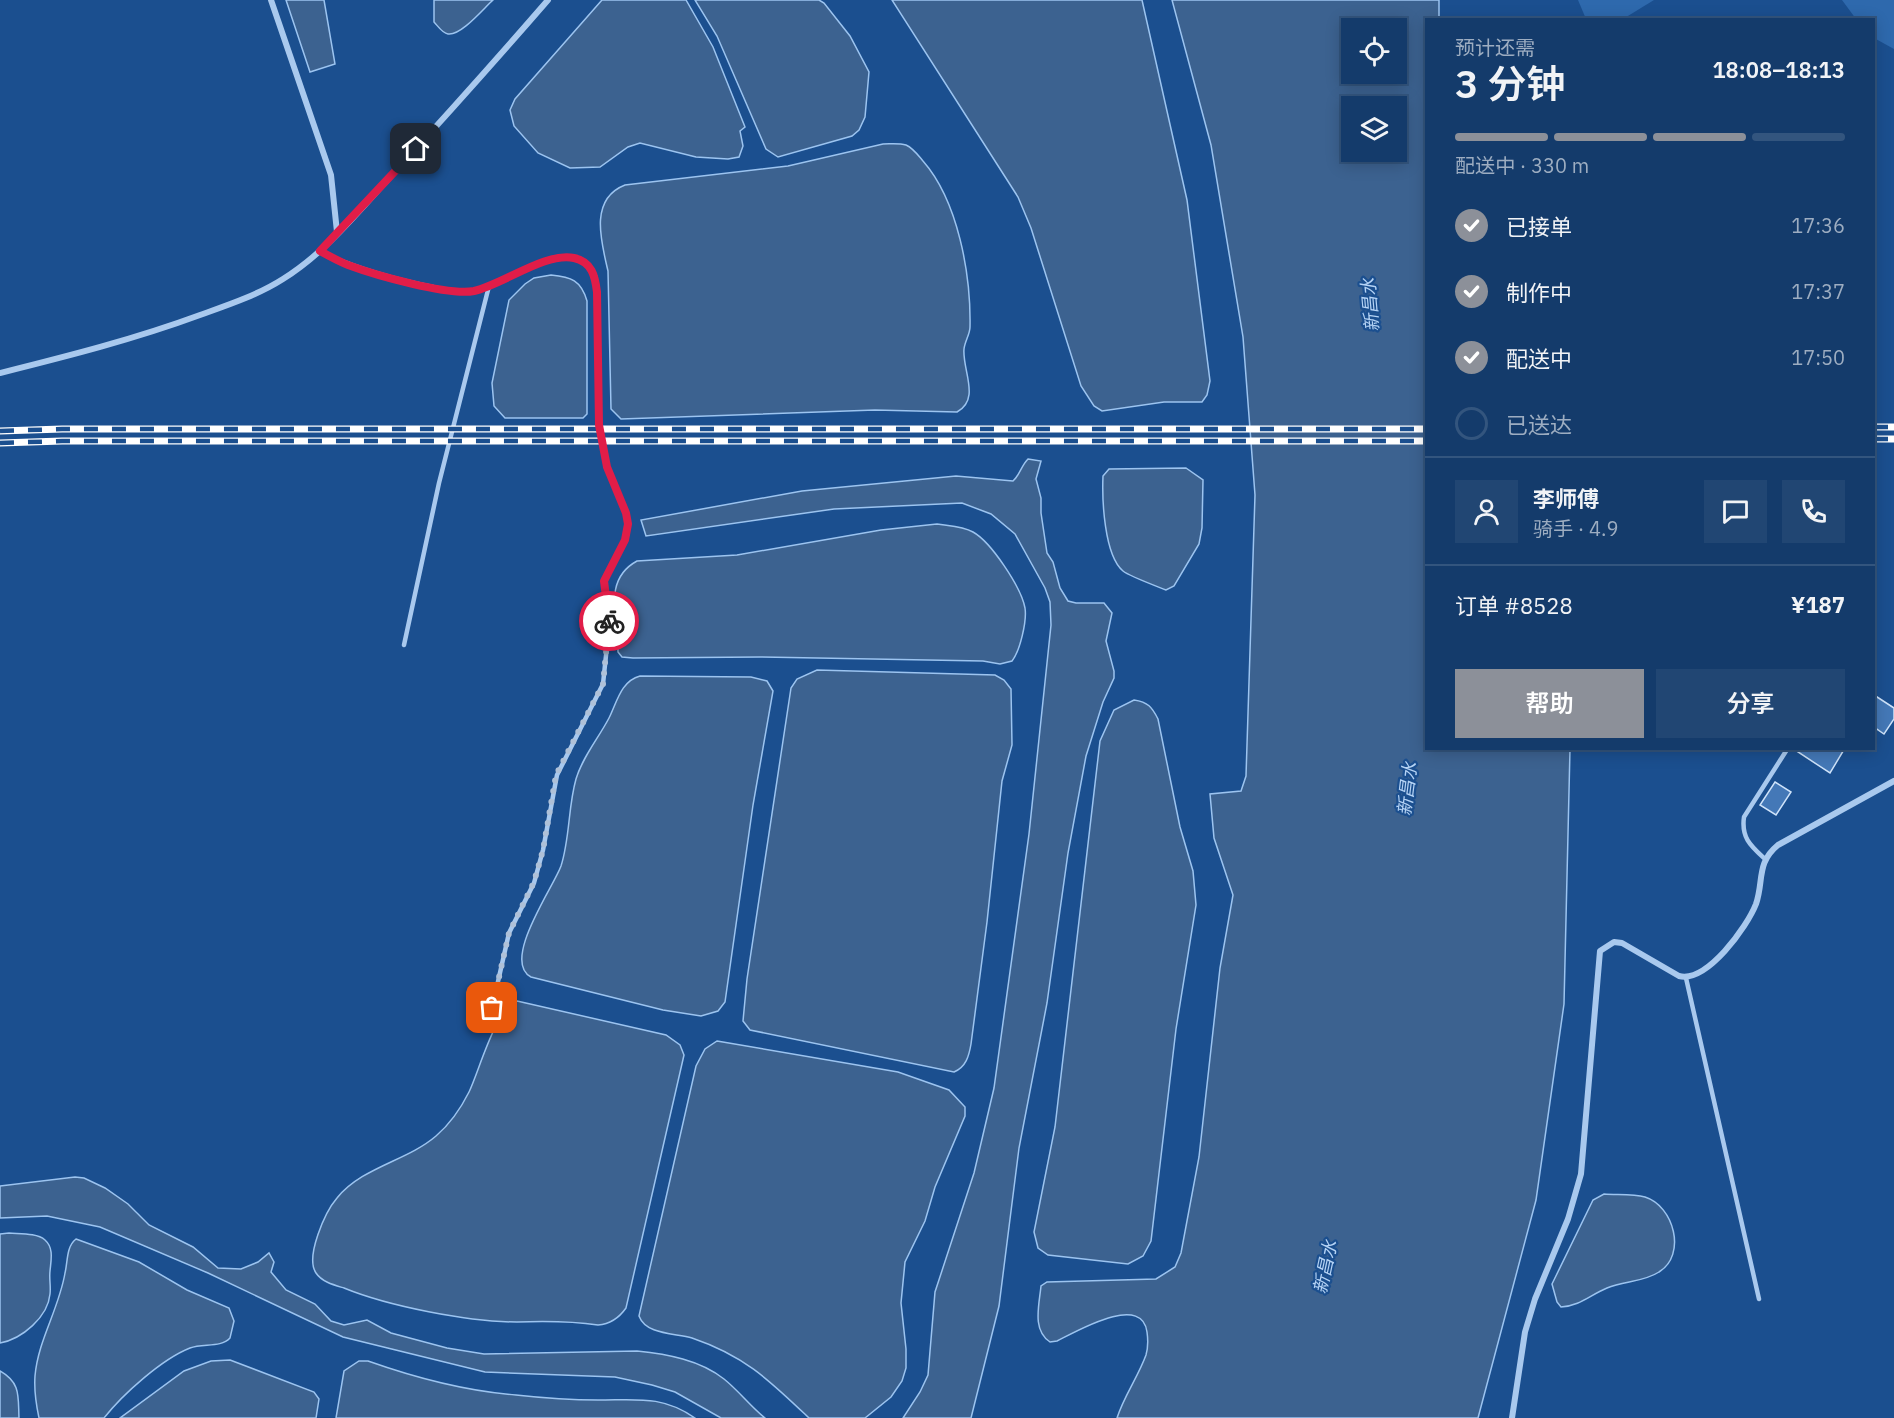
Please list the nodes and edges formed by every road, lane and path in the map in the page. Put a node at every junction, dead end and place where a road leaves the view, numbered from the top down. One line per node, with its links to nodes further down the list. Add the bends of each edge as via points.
1 (271, 0): 3 (street, via 332,175)
2 (548, 0): 3 (street, via 462,100)
3 (338, 232): 4 (street)
4 (320, 251): 5 (lane, via 348,265 404,281 463,292); 6 (street, via 281,280 214,310 114,344)
5 (489, 286): 7 (lane, via 439,483); 12 (lane, via 558,258 575,258 590,266 597,292 599,425 607,467 628,524 625,540 604,581 609,627 603,684 556,775 543,850 534,882 509,933)
6 (0, 373)
7 (404, 645)
8 (1787, 750): 10 (lane, via 1744,818 1742,830 1746,840)
9 (1894, 781): 10 (street, via 1778,845)
10 (1766, 859): 11 (street, via 1751,915 1713,963)
11 (1686, 978): 13 (lane); 14 (street, via 1622,944 1614,942 1600,951 1581,1175 1525,1332)
12 (492, 1008)
13 (1759, 1299)
14 (1512, 1418)

